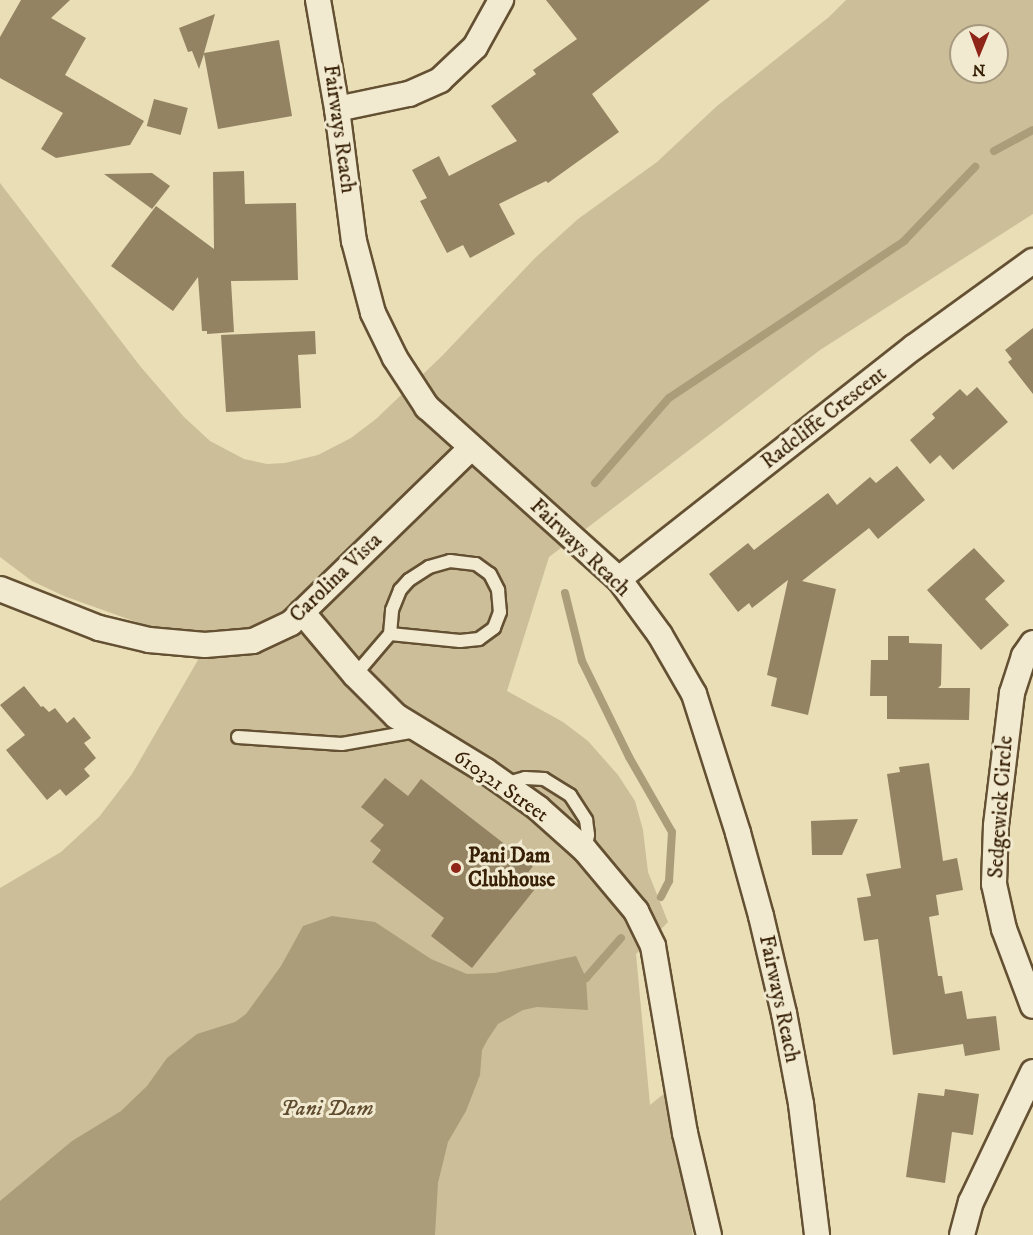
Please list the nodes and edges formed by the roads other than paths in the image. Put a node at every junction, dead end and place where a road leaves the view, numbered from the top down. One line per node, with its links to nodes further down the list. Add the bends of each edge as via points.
1 (318, 0): 3 (street, Fairways Reach)
2 (501, 0): 3 (street, via 475,48 440,80 409,94)
3 (337, 109): 5 (street, Fairways Reach, via 354,241 373,313 395,358 427,407)
4 (1033, 261): 6 (street, Radcliffe Crescent, via 914,346)
5 (471, 447): 6 (street, Fairways Reach); 8 (street, Carolina Vista)
6 (619, 579): 17 (street, Fairways Reach, via 660,635 694,694 721,775 762,916 784,1013 801,1104)
7 (0, 589): 8 (street, Carolina Vista, via 99,628 149,640 205,645 269,636 291,624)
8 (302, 612): 11 (street, 610321 Street)
9 (390, 634): 9 (lane, via 460,641 479,639 494,628 500,612 498,590 490,574 476,564 450,561 429,567 400,590 392,610); 11 (lane)
10 (1033, 643): 14 (street, Sedgewick Circle, via 1024,656 1012,693 996,826 994,884 1004,929)
11 (355, 675): 12 (street, 610321 Street, via 396,716)
12 (419, 730): 13 (lane, via 342,744); 16 (street, 610321 Street, via 538,808 585,850 636,911 653,946 685,1132)
13 (238, 737)
14 (1033, 1006)
15 (1033, 1072): 18 (street, via 971,1202)
16 (709, 1235)
17 (817, 1235)
18 (962, 1235)

